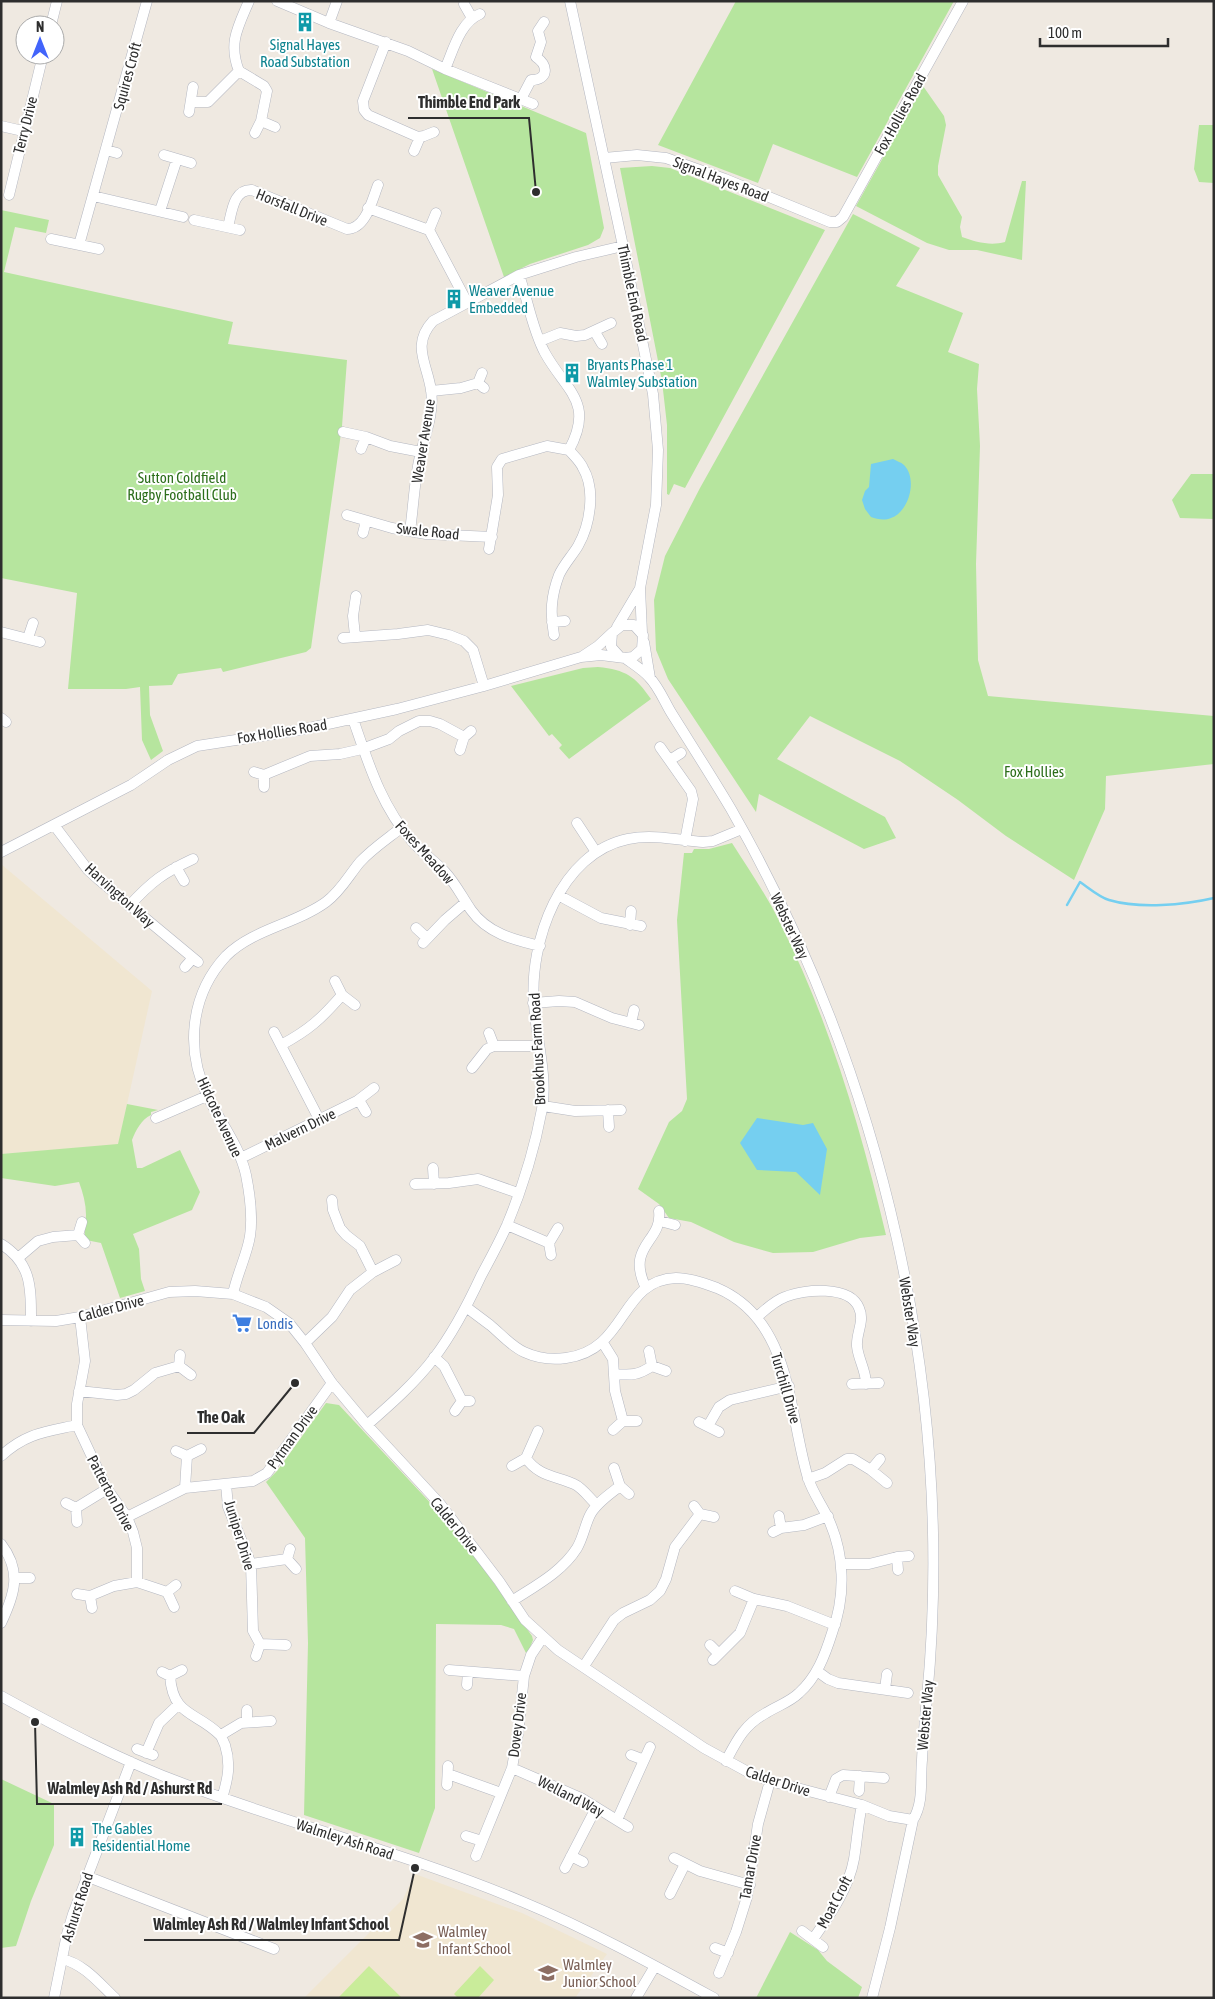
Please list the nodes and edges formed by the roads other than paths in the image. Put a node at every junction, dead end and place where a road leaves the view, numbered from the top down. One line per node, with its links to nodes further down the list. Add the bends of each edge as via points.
1 (57, 1): 9 (street)
2 (147, 1): 33 (street, Squires Croft, via 111,152)
3 (249, 1): 15 (street, via 234,43)
4 (277, 1): 11 (street)
5 (337, 1): 11 (street)
6 (570, 1): 28 (street, Thimble End Road)
7 (963, 1): 39 (street, Fox Hollies Road, via 843,217)
8 (464, 4): 14 (street, via 476,16 457,41)
9 (54, 15)
10 (544, 22): 17 (street, via 538,31 541,42 536,58 542,62 544,73 540,78 531,80)
11 (330, 23): 12 (street)
12 (386, 42): 14 (street); 25 (street, via 363,101 364,110 368,115)
13 (40, 65): 22 (street, Terry Drive)
14 (445, 69): 17 (street)
15 (239, 71): 16 (street, via 208,102 190,107); 19 (street, via 266,89 268,96)
16 (193, 86)
17 (521, 99): 18 (street)
18 (533, 104)
19 (261, 121): 21 (street); 24 (street)
20 (1, 126): 22 (street)
21 (275, 127)
22 (23, 131): 32 (street, Terry Drive)
23 (434, 132): 25 (street)
24 (255, 133)
25 (420, 137): 26 (street)
26 (414, 151)
27 (164, 155): 29 (street)
28 (604, 158): 39 (street, Signal Hayes Road, via 637,155 666,158); 45 (street, Thimble End Road)
29 (176, 159): 30 (street); 35 (street)
30 (191, 163)
31 (378, 185): 34 (street, Horsfall Drive)
32 (9, 194)
33 (93, 196): 35 (street); 44 (street, Squires Croft)
34 (368, 208): 40 (street, Horsfall Drive, via 360,225 347,229 247,190 236,200); 42 (street)
35 (160, 211): 37 (street)
36 (436, 213): 42 (street)
37 (183, 217)
38 (194, 220): 40 (street)
39 (834, 222)
40 (228, 227): 41 (street)
41 (240, 230)
42 (429, 230): 48 (street)
43 (51, 239): 44 (street)
44 (79, 245): 46 (street)
45 (623, 246): 47 (street, Weaver Avenue); 66 (street, Thimble End Road, via 653,394 658,450 656,505)
46 (99, 249)
47 (519, 275): 48 (street, Weaver Avenue); 51 (street)
48 (467, 302): 54 (street, Weaver Avenue, via 433,321 423,334 422,354)
49 (611, 323): 50 (street)
50 (595, 332): 51 (street, via 576,336 560,333); 52 (street)
51 (540, 341): 58 (street, via 569,386 579,409 577,436)
52 (602, 344)
53 (481, 382): 54 (street)
54 (431, 391): 59 (street, Weaver Avenue, via 431,408)
55 (343, 432): 56 (street)
56 (366, 437): 57 (street); 59 (street)
57 (361, 449)
58 (569, 450): 64 (street, via 547,446 502,459 497,467 498,495); 69 (street, via 585,472 590,502 585,531 558,577 551,606)
59 (421, 452): 62 (street, Weaver Avenue)
60 (347, 515): 61 (street, Swale Road)
61 (366, 520): 62 (street, Swale Road); 63 (street)
62 (410, 531): 64 (street, Swale Road)
63 (363, 533)
64 (492, 537): 65 (street)
65 (490, 549)
66 (640, 588): 71 (street, Thimble End Road); 75 (street, Thimble End Road)
67 (356, 596): 74 (street, via 353,616)
68 (565, 620): 69 (street)
69 (552, 622): 73 (street)
70 (33, 623): 76 (street)
71 (614, 630): 75 (street, via 630,624); 79 (street, Fox Hollies Road); 80 (street, via 611,647)
72 (1, 632): 76 (street)
73 (554, 635)
74 (356, 636): 77 (street); 82 (street, via 428,630 450,635 464,641 473,650)
75 (643, 637): 80 (street, via 642,649 637,655); 81 (street, Webster Way)
76 (28, 638): 78 (street)
77 (343, 638)
78 (40, 642)
79 (581, 657): 80 (street, Fox Hollies Road); 82 (street, Fox Hollies Road)
80 (623, 657): 81 (street, Webster Way)
81 (650, 678): 95 (street, Webster Way)
82 (484, 686): 83 (street, Fox Hollies Road)
83 (353, 719): 85 (street, Foxes Meadow); 93 (street, Fox Hollies Road, via 197,746)
84 (660, 747): 88 (street)
85 (362, 749): 86 (street, via 419,721 430,721 468,734); 90 (street, via 310,756); 94 (street, Foxes Meadow, via 378,789)
86 (460, 750)
87 (681, 753): 88 (street)
88 (670, 760): 96 (street, via 693,799)
89 (254, 772): 90 (street)
90 (264, 775): 91 (street)
91 (264, 787)
92 (577, 823): 98 (street)
93 (54, 825): 97 (street, Fox Hollies Road); 104 (street, Harvington Way, via 88,870)
94 (401, 828): 103 (street, Foxes Meadow, via 445,872); 123 (street, Hidcote Avenue, via 372,850 324,903 241,945 215,970 202,994 194,1022 195,1056)
95 (742, 829): 96 (street, Brookhus Farm Road, via 713,841); 265 (street, Webster Way, via 802,951 850,1073 888,1201 911,1314 927,1442 933,1562 920,1802)
96 (686, 841): 98 (street, Brookhus Farm Road, via 650,837 628,839)
97 (1, 852)
98 (596, 852): 102 (street, Brookhus Farm Road, via 580,865)
99 (193, 859): 100 (street)
100 (176, 867): 101 (street); 104 (street, via 148,886)
101 (184, 881)
102 (558, 895): 106 (street, via 601,918); 109 (street, Brookhus Farm Road, via 548,914)
103 (466, 902): 108 (street, via 425,940); 109 (street, Foxes Meadow, via 488,928 511,939)
104 (129, 906): 110 (street, Harvington Way, via 195,960)
105 (631, 911): 106 (street)
106 (630, 925): 107 (street)
107 (641, 926)
108 (416, 928)
109 (540, 946): 113 (street, Brookhus Farm Road, via 533,979)
110 (185, 967)
111 (335, 981): 112 (street)
112 (342, 994): 114 (street); 118 (street, via 322,1018)
113 (534, 1004): 115 (street, via 575,1002 635,1024); 120 (street, Brookhus Farm Road)
114 (355, 1006)
115 (634, 1010)
116 (274, 1032): 118 (street)
117 (489, 1033): 119 (street)
118 (280, 1045): 130 (street)
119 (494, 1046): 120 (street); 121 (street)
120 (539, 1046): 125 (street, Brookhus Farm Road)
121 (472, 1068)
122 (374, 1088): 124 (street, Malvern Drive)
123 (207, 1096): 129 (street, via 166,1107); 132 (street, Hidcote Avenue)
124 (359, 1100): 128 (street); 130 (street, Malvern Drive)
125 (543, 1106): 126 (street); 136 (street, Brookhus Farm Road)
126 (608, 1110): 127 (street); 131 (street)
127 (621, 1110)
128 (366, 1112)
129 (156, 1118)
130 (320, 1119): 132 (street, Malvern Drive)
131 (609, 1127)
132 (241, 1158): 151 (street, Hidcote Avenue, via 251,1222 248,1246)
133 (433, 1168): 135 (street)
134 (415, 1184): 135 (street)
135 (434, 1184): 136 (street, via 478,1179)
136 (518, 1193): 139 (street, Brookhus Farm Road)
137 (332, 1200): 149 (street, via 346,1235 360,1246)
138 (82, 1222): 142 (street)
139 (507, 1225): 144 (street); 152 (street, Brookhus Farm Road)
140 (675, 1225): 150 (street, via 660,1216 639,1257 640,1276)
141 (558, 1228): 144 (street)
142 (78, 1235): 143 (street); 147 (street, via 38,1241)
143 (85, 1243)
144 (549, 1243): 146 (street)
145 (1, 1244): 147 (street)
146 (552, 1255)
147 (18, 1258): 156 (street, via 30,1284)
148 (396, 1260): 149 (street)
149 (373, 1272): 158 (street, via 350,1290 332,1317)
150 (646, 1288): 154 (street, Turchill Drive, via 674,1278 697,1281 728,1293); 157 (street, Turchill Drive, via 636,1296 615,1330)
151 (233, 1294): 153 (street, Calder Drive, via 169,1292); 158 (street, Calder Drive, via 266,1307 289,1323)
152 (466, 1307): 157 (street, Turchill Drive, via 522,1351 535,1356 575,1356); 161 (street, Brookhus Farm Road)
153 (80, 1317): 156 (street, Calder Drive); 172 (street, Patterton Drive, via 85,1351)
154 (757, 1317): 170 (street, via 786,1296 835,1291 851,1297 860,1310 857,1347); 171 (street, Turchill Drive, via 774,1346)
155 (1, 1320): 156 (street, Calder Drive)
156 (31, 1321)
157 (603, 1342): 165 (street, via 613,1358)
158 (305, 1343): 167 (street, Calder Drive)
159 (649, 1351): 163 (street)
160 (180, 1355): 162 (street)
161 (434, 1357): 173 (street, via 444,1366 466,1401); 176 (street, Brookhus Farm Road, via 408,1388)
162 (179, 1366): 166 (street); 172 (street, via 155,1373 126,1394)
163 (652, 1366): 164 (street); 165 (street, via 634,1375)
164 (666, 1371)
165 (614, 1374): 174 (street)
166 (191, 1375)
167 (332, 1383): 176 (street, Calder Drive); 192 (street, Pytman Drive, via 267,1472 253,1481)
168 (879, 1383): 170 (street)
169 (852, 1384): 170 (street)
170 (866, 1384)
171 (789, 1386): 180 (street, via 730,1400 719,1407 704,1424); 190 (street, Turchill Drive)
172 (79, 1391): 177 (street, Patterton Drive)
173 (455, 1411)
174 (623, 1420): 175 (street); 178 (street)
175 (637, 1421)
176 (367, 1425): 221 (street, Calder Drive, via 440,1505)
177 (77, 1426): 183 (street, via 32,1435); 195 (street, Patterton Drive)
178 (613, 1430)
179 (538, 1432): 185 (street)
180 (720, 1432)
181 (201, 1449): 184 (street)
182 (176, 1451): 184 (street)
183 (1, 1456)
184 (187, 1456): 194 (street)
185 (526, 1458): 187 (street); 198 (street, via 538,1471 574,1484)
186 (880, 1459): 189 (street)
187 (512, 1466)
188 (614, 1468): 193 (street)
189 (871, 1470): 190 (street, via 847,1459); 191 (street)
190 (808, 1479): 201 (street, Turchill Drive)
191 (887, 1483)
192 (226, 1484): 194 (street, Pytman Drive); 208 (street, Juniper Drive, via 228,1507)
193 (620, 1486): 196 (street); 198 (street)
194 (186, 1488): 202 (street, Pytman Drive)
195 (107, 1489): 199 (street); 202 (street, Patterton Drive)
196 (629, 1494)
197 (66, 1502): 199 (street)
198 (597, 1505): 221 (street, via 590,1514 578,1547 546,1580)
199 (76, 1508): 204 (street)
200 (779, 1516): 201 (street, via 777,1530)
201 (828, 1516): 209 (street, Turchill Drive)
202 (127, 1517): 214 (street, Patterton Drive, via 137,1548)
203 (714, 1517): 231 (street, via 697,1510 675,1547 660,1591 614,1620)
204 (77, 1522)
205 (1, 1544): 212 (street, via 12,1562)
206 (909, 1556): 207 (street)
207 (897, 1557): 209 (street, via 868,1564); 211 (street)
208 (251, 1564): 210 (street, via 289,1554); 227 (street, Juniper Drive, via 253,1631)
209 (842, 1564): 225 (street, Turchill Drive)
210 (296, 1569)
211 (898, 1570)
212 (15, 1578): 213 (street); 224 (street, via 15,1588)
213 (30, 1578)
214 (137, 1582): 216 (street); 219 (street, via 114,1586)
215 (176, 1585): 216 (street)
216 (167, 1592): 222 (street)
217 (735, 1592): 220 (street)
218 (77, 1594): 219 (street)
219 (90, 1596): 223 (street)
220 (754, 1599): 225 (street, via 787,1606); 229 (street, via 740,1633 716,1657)
221 (512, 1601): 226 (street, Calder Drive)
222 (174, 1607)
223 (92, 1608)
224 (1, 1623)
225 (835, 1626): 234 (street, Turchill Drive)
226 (543, 1637): 231 (street, Calder Drive); 237 (street, Dovey Drive)
227 (260, 1644): 228 (street); 230 (street)
228 (286, 1645)
229 (710, 1645)
230 (256, 1656)
231 (584, 1666): 251 (street, Calder Drive)
232 (182, 1670): 242 (street, via 166,1674)
233 (449, 1670): 235 (street)
234 (818, 1671): 239 (street, via 838,1683); 251 (street, Turchill Drive, via 792,1699 747,1727)
235 (468, 1672): 237 (street); 238 (street)
236 (887, 1674): 239 (street)
237 (524, 1676): 253 (street, Dovey Drive)
238 (467, 1685)
239 (885, 1690): 240 (street)
240 (908, 1693)
241 (1, 1696): 252 (street, Walmley Ash Road)
242 (178, 1706): 246 (street); 248 (street, via 159,1723)
243 (247, 1710): 245 (street)
244 (271, 1721): 245 (street)
245 (247, 1722): 246 (street)
246 (221, 1736): 261 (street, via 229,1762)
247 (650, 1747): 250 (street)
248 (145, 1752)
249 (630, 1755): 250 (street)
250 (644, 1760): 264 (street)
251 (726, 1761): 256 (street, Calder Drive)
252 (130, 1762): 261 (street, Walmley Ash Road); 275 (street, Ashurst Road)
253 (512, 1768): 259 (street, Dovey Drive); 263 (street, Welland Way, via 581,1798)
254 (860, 1776): 255 (street); 258 (street); 260 (street, via 839,1776)
255 (884, 1778)
256 (770, 1781): 260 (street, Calder Drive); 276 (street, Tamar Drive, via 758,1824)
257 (447, 1785): 259 (street, via 448,1770)
258 (859, 1791)
259 (501, 1793): 268 (street, Dovey Drive)
260 (830, 1797): 262 (street, Calder Drive)
261 (222, 1798): 285 (street, Walmley Ash Road, via 514,1898)
262 (862, 1805): 265 (street, Calder Drive, via 888,1816); 279 (street, Moat Croft, via 854,1860 846,1884)
263 (596, 1808): 264 (street, Welland Way); 270 (street)
264 (617, 1820): 266 (street, Welland Way)
265 (913, 1820): 287 (street, Webster Way)
266 (628, 1827)
267 (466, 1836): 268 (street)
268 (482, 1841): 269 (street, Dovey Drive)
269 (476, 1856)
270 (571, 1856): 272 (street); 274 (street)
271 (674, 1858): 273 (street)
272 (583, 1862)
273 (685, 1864): 276 (street); 277 (street)
274 (565, 1868)
275 (86, 1876): 282 (street); 284 (street, Ashurst Road)
276 (750, 1885): 283 (street, Tamar Drive)
277 (670, 1894)
278 (802, 1931): 279 (street, Moat Croft)
279 (813, 1939): 280 (street, Moat Croft)
280 (823, 1947)
281 (715, 1948): 283 (street)
282 (274, 1949)
283 (728, 1953): 286 (street, Tamar Drive)
284 (62, 1959): 288 (street, Ashurst Road); 289 (street, via 84,1969)
285 (655, 1966): 290 (street); 291 (street, Walmley Ash Road)
286 (719, 1973)
287 (873, 1996)
288 (54, 1998)
289 (115, 1998)
290 (636, 1998)
291 (714, 1998)

